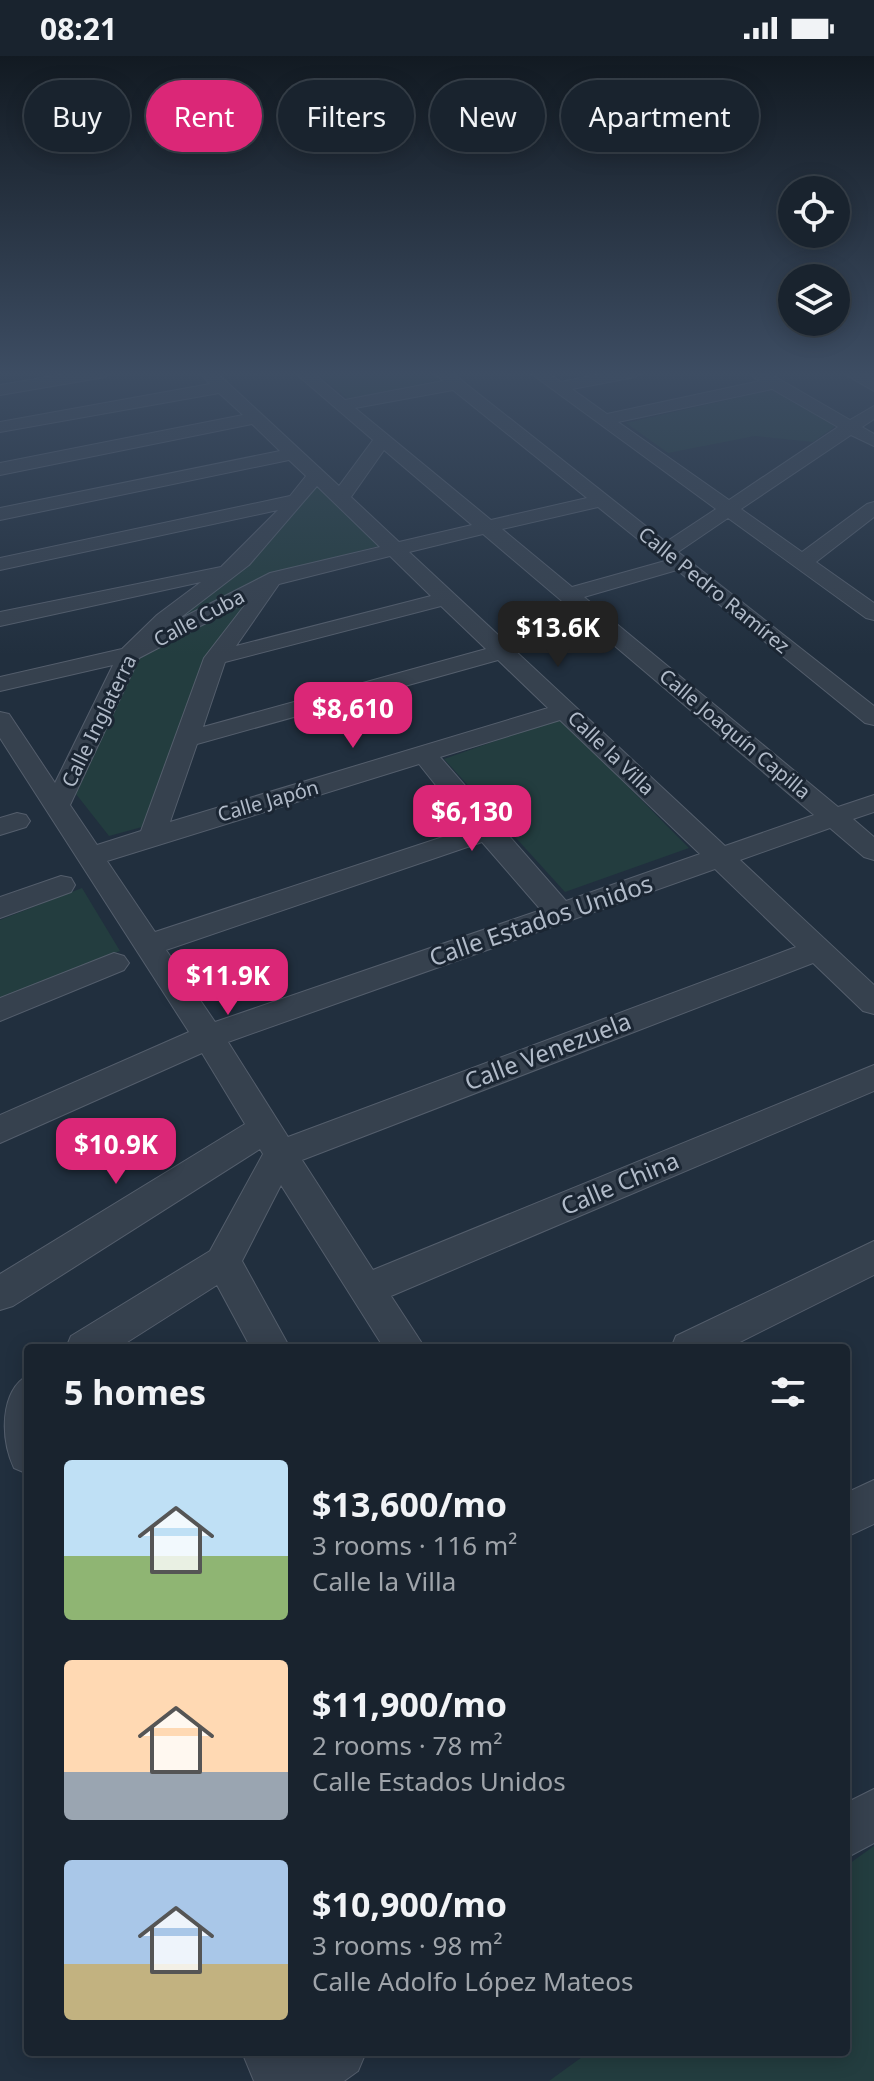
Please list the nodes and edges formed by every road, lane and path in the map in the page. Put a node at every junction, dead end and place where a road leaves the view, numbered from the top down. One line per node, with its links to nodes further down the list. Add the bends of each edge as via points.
1 (230, 466): 14 (street)
2 (310, 466): 8 (street, Calle la Villa)
3 (363, 466): 9 (street)
4 (416, 466): 15 (street, Calle Joaquín Capilla)
5 (559, 466): 11 (street, Calle Pedro Ramírez)
6 (670, 466): 13 (street)
7 (792, 466): 13 (street)
8 (317, 474): 9 (street, Calle la Villa); 10 (street, Calle Inglaterra)
9 (341, 497): 16 (street, Calle la Villa)
10 (296, 500): 19 (street); 20 (street, Calle Inglaterra)
11 (601, 500): 15 (street, Calle Cuba); 17 (street, Calle Pedro Ramírez)
12 (874, 508): 18 (street)
13 (731, 509): 17 (street); 18 (street)
14 (0, 514)
15 (487, 526): 16 (street, Calle Cuba); 22 (street, Calle Joaquín Capilla)
16 (397, 549): 21 (street, Calle Cuba); 23 (street, Calle la Villa)
17 (673, 557): 22 (street); 31 (street, Calle Pedro Ramírez)
18 (802, 562): 24 (street)
19 (0, 564)
20 (232, 569): 25 (street); 27 (street, Calle Inglaterra, via 167,616)
21 (277, 577): 27 (street, Calle Cuba); 28 (street)
22 (571, 594): 38 (street, Calle Joaquín Capilla)
23 (447, 598): 26 (street, Calle la Villa); 28 (street)
24 (874, 613)
25 (0, 619)
26 (504, 651): 30 (street, Calle la Villa); 33 (street)
27 (130, 654): 29 (street, Calle Cuba); 37 (street, Calle Inglaterra)
28 (215, 658): 33 (street)
29 (0, 684)
30 (566, 710): 35 (street, Calle Japón); 43 (street, Calle la Villa)
31 (874, 718)
32 (0, 719): 34 (street)
33 (187, 739): 40 (street)
34 (9, 751): 37 (street)
35 (425, 755): 39 (street); 40 (street, Calle Japón)
36 (874, 803): 38 (street, Calle Estados Unidos)
37 (57, 805): 42 (street)
38 (833, 817): 41 (street, Calle Joaquín Capilla); 43 (street, Calle Estados Unidos)
39 (487, 831): 46 (street); 47 (street)
40 (153, 834): 42 (street, Calle Japón)
41 (874, 851)
42 (90, 857): 47 (street)
43 (719, 859): 46 (street, Calle Estados Unidos); 48 (street, Calle la Villa)
44 (61, 885): 45 (street)
45 (0, 908)
46 (561, 914): 52 (street, Calle Estados Unidos)
47 (149, 945): 52 (street)
48 (817, 950): 50 (street, Calle la Villa); 55 (street, Calle Venezuela)
49 (114, 963): 51 (street)
50 (874, 1003)
51 (0, 1010)
52 (208, 1037): 54 (street, Calle Estados Unidos); 55 (street)
53 (874, 1077): 58 (street, Calle China)
54 (0, 1130)
55 (272, 1142): 57 (street); 58 (street); 59 (street, Calle Venezuela)
56 (874, 1257): 63 (street)
57 (223, 1262): 60 (street); 61 (street)
58 (365, 1290): 62 (street)
59 (0, 1294)
60 (91, 1344)
61 (269, 1344)
62 (403, 1344)
63 (698, 1344)
64 (24, 1400): 65 (street, via 18,1424)
65 (24, 1447)
66 (874, 1501): 67 (street)
67 (850, 1514)
68 (874, 1813): 69 (street)
69 (850, 1830)
70 (271, 2056): 72 (street)
71 (333, 2056): 73 (street)
72 (281, 2081)
73 (295, 2081)

